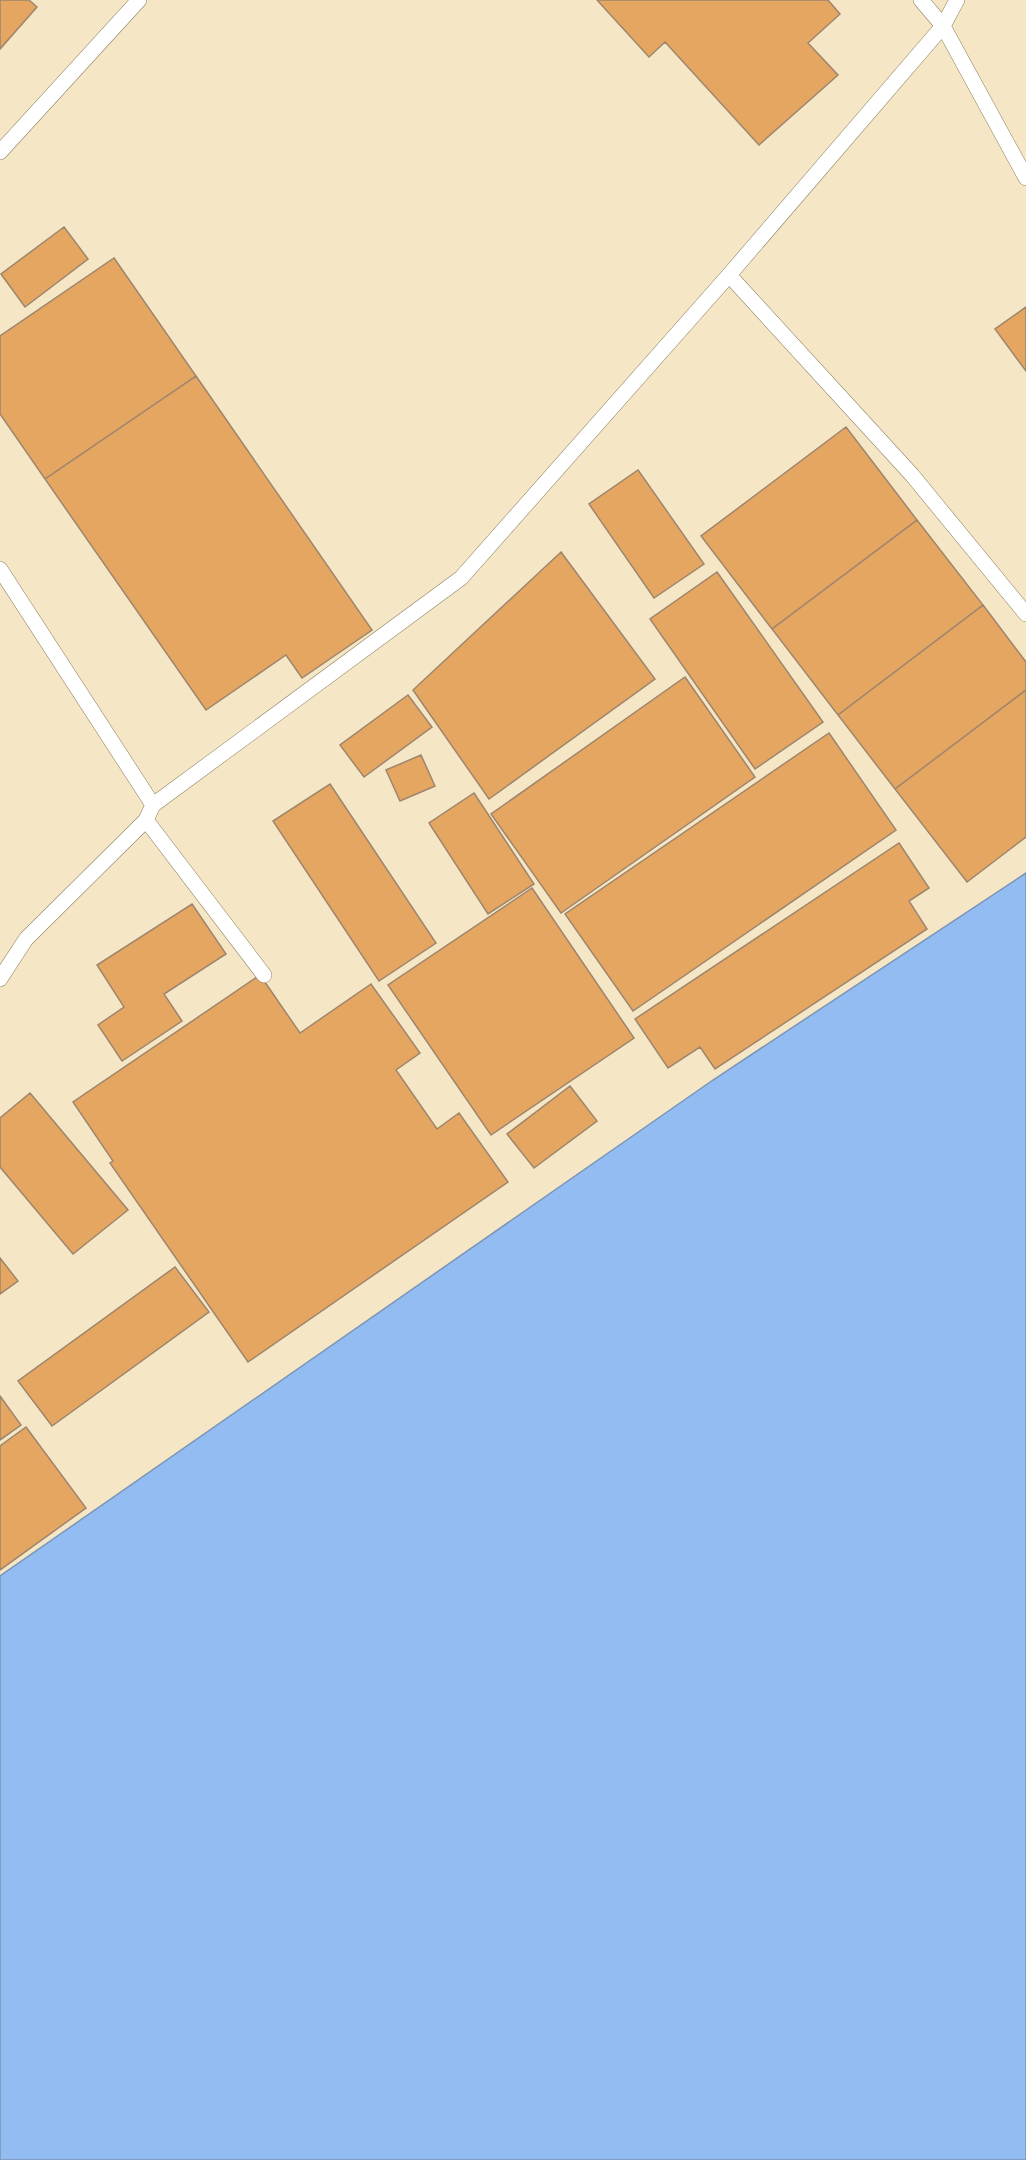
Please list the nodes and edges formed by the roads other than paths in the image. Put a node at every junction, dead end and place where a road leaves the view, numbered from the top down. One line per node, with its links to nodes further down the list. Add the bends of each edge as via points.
1 (140, 0): 5 (lane)
2 (921, 0): 4 (lane)
3 (957, 0): 4 (lane)
4 (943, 26): 6 (lane); 7 (lane)
5 (0, 152)
6 (1026, 178)
7 (729, 275): 9 (lane, via 912,475); 10 (lane, via 461,578)
8 (0, 569): 10 (lane)
9 (1026, 614)
10 (153, 805): 11 (lane)
11 (146, 820): 12 (lane); 13 (lane, via 26,939)
12 (264, 975)
13 (0, 979)

